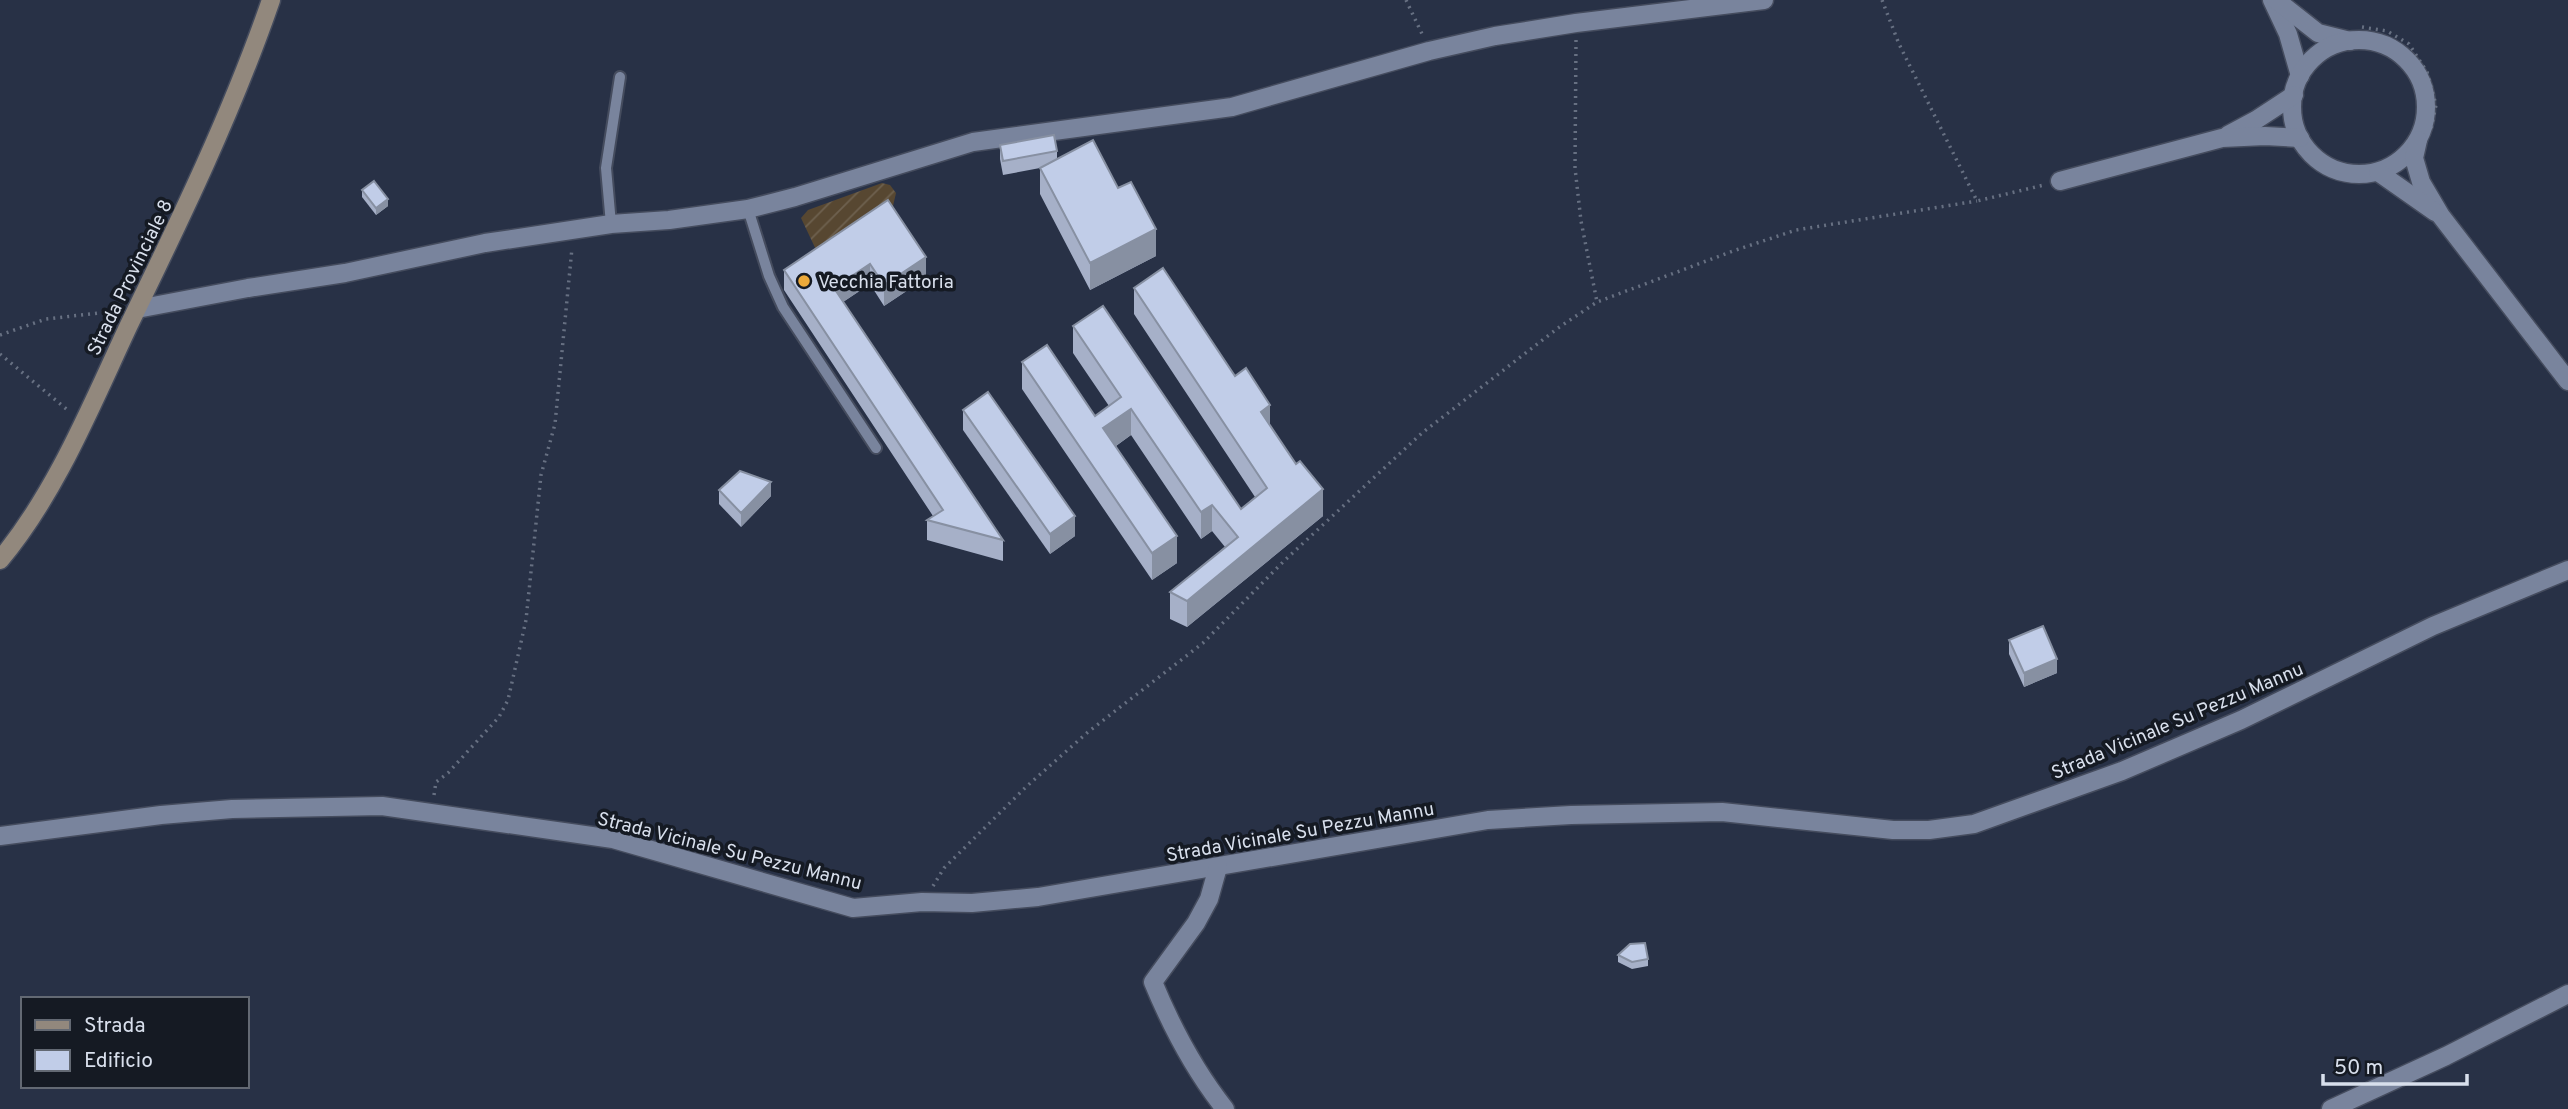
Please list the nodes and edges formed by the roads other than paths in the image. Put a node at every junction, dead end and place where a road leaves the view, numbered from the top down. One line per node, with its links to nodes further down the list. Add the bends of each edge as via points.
1 (271, 0): 16 (main road, Strada Provinciale 8, via 206,164)
2 (1764, 0): 13 (street, via 1495,36 1232,107 974,142)
3 (2274, 0): 4 (street, via 2318,33); 5 (street)
4 (2350, 34): 5 (street, via 2320,53); 8 (street, via 2387,47 2416,72 2426,108)
5 (2300, 76): 7 (street)
6 (620, 77): 15 (lane, via 606,168)
7 (2294, 95): 9 (street); 10 (street, via 2294,122)
8 (2424, 135): 11 (street, via 2403,158); 14 (street, via 2414,158 2421,182)
9 (2222, 138): 10 (street); 12 (street)
10 (2300, 138): 11 (street, via 2310,153 2333,169 2350,174)
11 (2378, 172): 14 (street)
12 (2060, 181)
13 (748, 208): 15 (street); 18 (lane, via 783,307)
14 (2441, 216): 17 (street)
15 (611, 224): 16 (street, via 485,243)
16 (137, 309): 19 (main road, Strada Provinciale 8, via 21,535)
17 (2568, 382)
18 (876, 448)
19 (0, 560)
20 (2568, 570): 22 (street, Strada Vicinale Su Pezzu Mannu, via 2433,626 2241,720 2122,771 1974,824 1893,830 1722,812 1571,815 1488,820)
21 (0, 836): 22 (street, Strada Vicinale Su Pezzu Mannu, via 232,809 382,806 613,839 853,908 1038,897)
22 (1218, 867): 24 (street, via 1196,923 1153,982 1201,1079)
23 (2568, 994): 25 (street)
24 (1225, 1109)
25 (2331, 1109)

